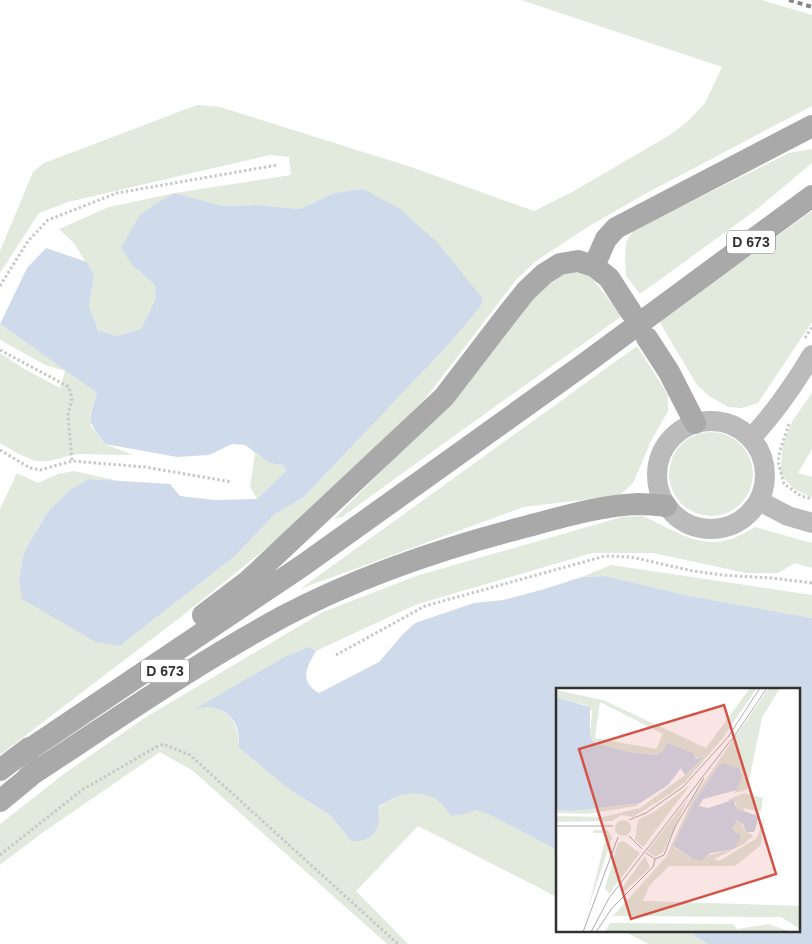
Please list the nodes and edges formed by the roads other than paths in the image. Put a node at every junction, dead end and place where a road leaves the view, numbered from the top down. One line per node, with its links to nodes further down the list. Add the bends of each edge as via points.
1 (812, 126): 3 (main road, via 616,228 606,239)
2 (812, 196): 12 (main road, D 673)
3 (594, 266): 4 (main road, via 609,278); 13 (main road, via 578,261 560,264 544,274 526,291 444,397 248,581)
4 (631, 312)
5 (647, 338): 7 (main road, via 670,372)
6 (812, 355): 8 (main road, via 782,402)
7 (695, 423): 8 (main road, via 715,421 735,426); 10 (main road, via 679,430 659,457 658,490)
8 (751, 438): 9 (main road, via 765,468)
9 (759, 501): 10 (main road, via 736,523 706,529 677,518); 11 (main road, via 788,516)
10 (666, 506): 15 (main road, via 638,504 567,516 445,550 339,589 284,616 200,665)
11 (812, 523)
12 (302, 566): 13 (main road, D 673); 15 (main road, D 673)
13 (18, 757): 14 (main road, D 673)
14 (0, 770)
15 (28, 777): 16 (main road, D 673)
16 (0, 800)

